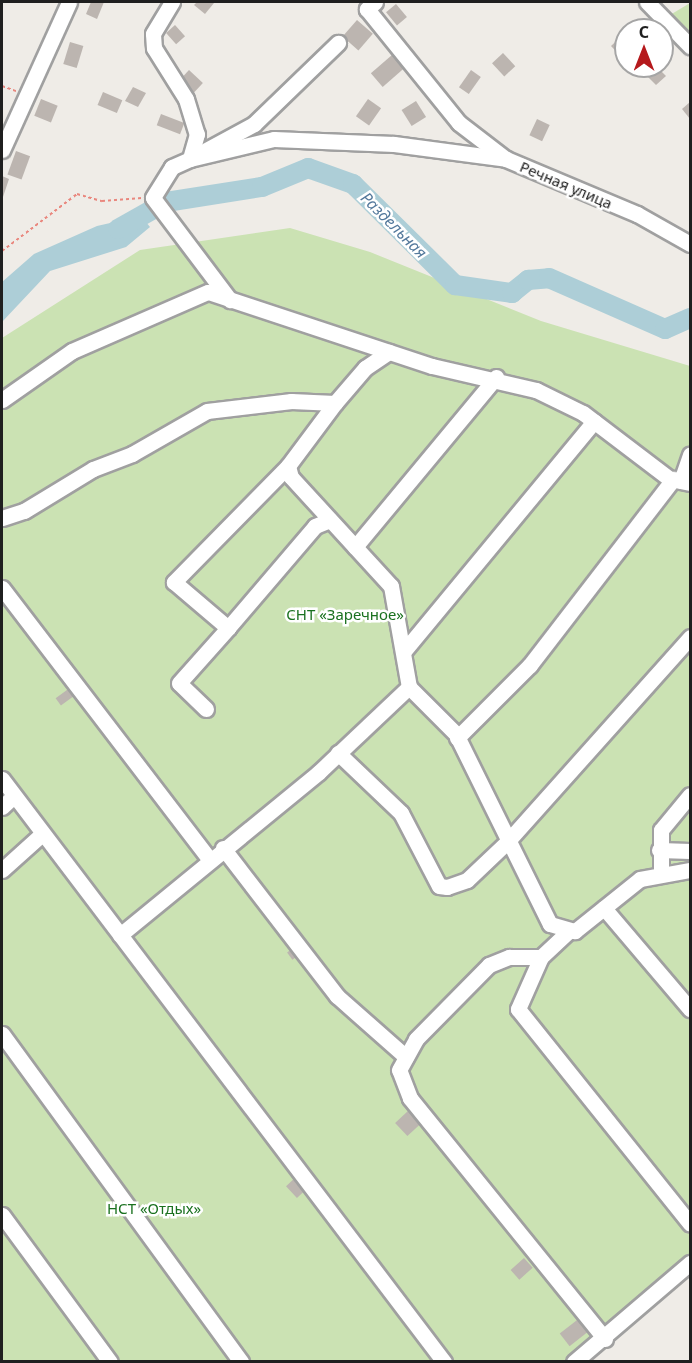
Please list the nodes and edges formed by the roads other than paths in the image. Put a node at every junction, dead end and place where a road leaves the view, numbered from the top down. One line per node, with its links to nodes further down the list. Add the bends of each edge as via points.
1 (69, 2): 9 (street)
2 (172, 2): 7 (street, via 153,34 154,48)
3 (647, 2): 6 (street)
4 (367, 4): 11 (street, Речная улица, via 459,123)
5 (338, 43): 8 (street, via 254,124)
6 (690, 46)
7 (192, 118): 8 (street); 10 (street, via 197,134)
8 (219, 143): 10 (street)
9 (2, 150)
10 (190, 159): 11 (street, via 274,139 394,144); 13 (street, via 172,167 153,198)
11 (507, 159): 12 (street, Речная улица, via 637,214)
12 (690, 244)
13 (230, 300): 14 (street); 16 (street, via 208,292 157,311 72,351)
14 (389, 352): 15 (street); 17 (street, via 365,368)
15 (496, 377): 18 (street, via 536,390); 24 (street)
16 (2, 400)
17 (335, 403): 20 (street); 22 (street, via 255,402 207,411 132,454 93,469 24,512)
18 (594, 421): 21 (street); 28 (street)
19 (690, 455): 21 (street)
20 (288, 466): 23 (street, via 291,477); 26 (street, via 174,582)
21 (681, 481): 31 (street, via 530,665)
22 (2, 518)
23 (330, 520): 24 (street); 26 (street, via 315,526)
24 (355, 547): 28 (street, via 391,586)
25 (2, 588): 42 (street)
26 (228, 628): 30 (street, via 179,682)
27 (690, 637): 38 (street)
28 (404, 651): 29 (street)
29 (409, 687): 31 (street); 32 (street)
30 (206, 709)
31 (458, 738): 38 (street)
32 (338, 753): 38 (street, via 401,813 439,886 467,880); 39 (street)
33 (2, 778): 35 (street)
34 (690, 795): 40 (street, via 661,830)
35 (15, 796): 36 (street); 37 (street)
36 (2, 807)
37 (42, 834): 43 (street); 48 (street)
38 (507, 842): 47 (street, via 542,916)
39 (223, 848): 42 (street); 52 (street, via 337,996)
40 (659, 850): 41 (street); 45 (street)
41 (690, 851)
42 (209, 859): 48 (street)
43 (2, 870)
44 (690, 870): 45 (street)
45 (660, 874): 46 (street, via 640,879)
46 (604, 908): 47 (street); 50 (street)
47 (569, 931): 49 (street)
48 (120, 935): 59 (street)
49 (541, 957): 52 (street, via 509,957 489,964 416,1039); 54 (street, via 518,1009)
50 (690, 1009)
51 (2, 1035): 58 (street)
52 (406, 1057): 56 (street, via 399,1071 410,1098)
53 (2, 1215): 57 (street)
54 (690, 1224)
55 (690, 1263): 56 (street)
56 (604, 1339): 60 (street)
57 (110, 1362)
58 (241, 1362)
59 (444, 1362)
60 (574, 1362)

